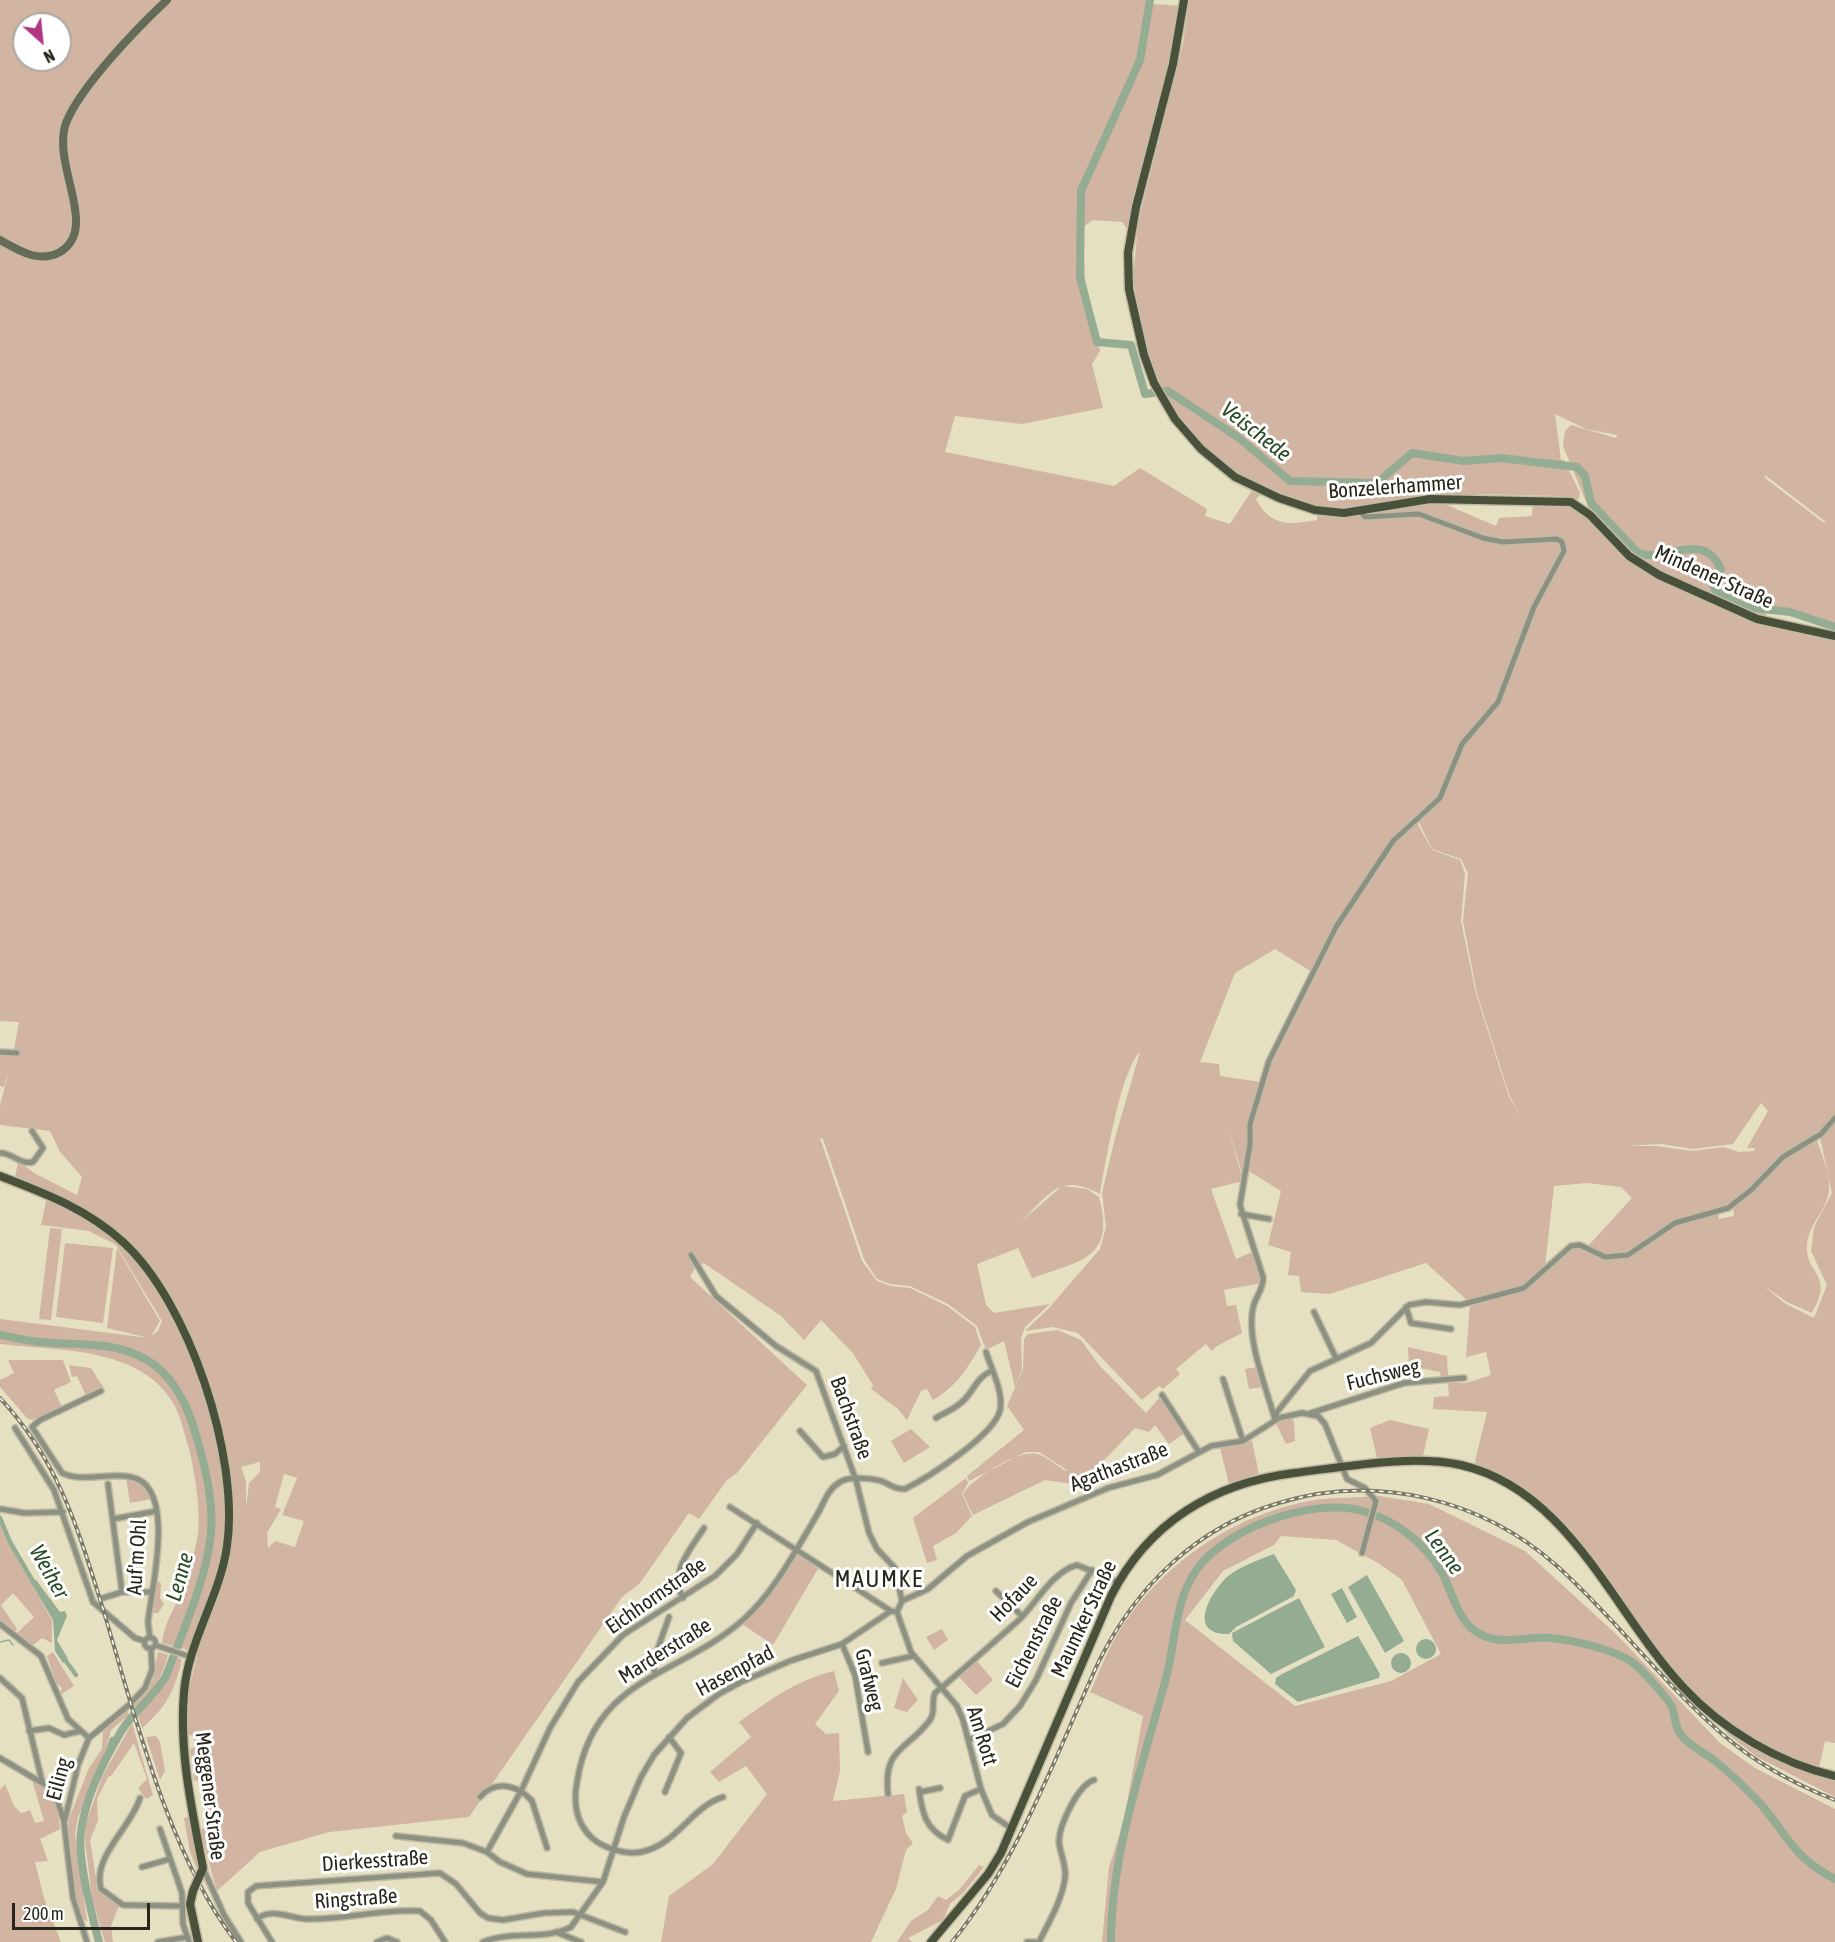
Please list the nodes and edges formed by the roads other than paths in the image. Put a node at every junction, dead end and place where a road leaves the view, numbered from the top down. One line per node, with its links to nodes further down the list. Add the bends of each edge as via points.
1 (168, 0): 3 (main road, via 84,90 70,113 62,146 77,219 70,243 54,255 40,257)
2 (1184, 0): 4 (main road, Bonzelerhammer, via 1173,64 1134,213 1128,253 1129,288 1154,383 1195,443 1245,483 1315,510)
3 (0, 240)
4 (1360, 511): 5 (main road, Bonzelerhammer, via 1430,499 1559,500 1579,506); 13 (street, via 1365,517 1430,516 1503,542 1557,539 1564,551 1534,607 1493,709 1462,744 1445,790 1393,841 1331,935 1269,1061 1250,1124)
5 (1595, 521): 6 (main road, Mindener Straße, via 1629,556 1659,575 1757,619)
6 (1835, 636)
7 (0, 1052): 8 (street)
8 (17, 1053)
9 (1835, 1118): 16 (street, via 1821,1134 1783,1157 1728,1208 1671,1225 1628,1255 1605,1257 1580,1245 1571,1246 1524,1288 1463,1304 1418,1302)
10 (32, 1131): 11 (street, via 43,1148 33,1162)
11 (0, 1153)
12 (0, 1176): 61 (main road, Meggener Straße, via 54,1197 106,1228 133,1251 171,1303 190,1346 220,1441 229,1496 227,1546 218,1585)
13 (1241, 1214): 14 (street); 28 (street, via 1263,1277 1253,1308 1253,1334)
14 (1269, 1219)
15 (691, 1255): 32 (street, Bachstraße, via 716,1296 776,1346 816,1371)
16 (1406, 1307): 18 (street, via 1411,1323); 20 (street, via 1377,1338)
17 (1314, 1312): 20 (street)
18 (1451, 1329)
19 (986, 1352): 21 (street)
20 (1336, 1358): 28 (street, via 1310,1371 1277,1412)
21 (992, 1371): 27 (street, via 980,1376 966,1399); 35 (street, via 1000,1412 973,1444 905,1489)
22 (1464, 1378): 26 (street, Fuchsweg, via 1404,1383)
23 (1223, 1379): 31 (street)
24 (101, 1391): 39 (street, Auf'm Ohl, via 32,1427 62,1473 138,1479 151,1492)
25 (1162, 1395): 33 (street)
26 (1311, 1413): 28 (street, Agathastraße); 34 (street, via 1325,1424)
27 (936, 1418)
28 (1275, 1420): 31 (street, Agathastraße)
29 (15, 1428): 40 (street, via 54,1490)
30 (800, 1431): 32 (street, via 823,1457)
31 (1243, 1441): 33 (street, Agathastraße, via 1214,1445)
32 (844, 1446): 35 (street, Bachstraße)
33 (1199, 1452): 53 (street, Agathastraße, via 1157,1475 1108,1488 1028,1522 967,1557 928,1589)
34 (1342, 1468): 45 (street, via 1351,1482 1371,1493 1376,1501); 47 (main road, Maumker Straße, via 1263,1478 1202,1500 1154,1535); 74 (main road, Maumker Straße, via 1422,1461 1458,1465 1515,1487 1539,1505 1574,1543 1693,1698 1725,1725 1777,1754)
35 (856, 1480): 44 (street, Marderstraße, via 844,1479 830,1490); 53 (street, Bachstraße, via 868,1533 877,1550 897,1571)
36 (108, 1484): 41 (street)
37 (730, 1507): 42 (street)
38 (1, 1509): 40 (street)
39 (157, 1511): 41 (street); 50 (street, Auf'm Ohl)
40 (63, 1512): 58 (street, via 93,1602 135,1638)
41 (113, 1519): 49 (street)
42 (757, 1524): 44 (street); 52 (street, Eichhornstraße, via 728,1565)
43 (704, 1528): 52 (street, via 678,1575 678,1590)
44 (796, 1548): 54 (street); 64 (street, Marderstraße, via 744,1619)
45 (1362, 1553)
46 (1092, 1570): 47 (street, Hofaue); 55 (street, Hofaue, via 1077,1565 1065,1570); 71 (street, Eichenstraße, via 1071,1603 1020,1706 1004,1724)
47 (1118, 1582): 87 (main road, Maumker Straße)
48 (996, 1591): 55 (street)
49 (122, 1592): 50 (street); 51 (street)
50 (152, 1592): 58 (street, Auf'm Ohl)
51 (103, 1598)
52 (683, 1598): 79 (street, Eichhornstraße, via 623,1635 584,1675 550,1728)
53 (902, 1601): 54 (street)
54 (894, 1612): 59 (street, Grafweg); 62 (street, Am Rott)
55 (1022, 1616): 66 (street, Hofaue)
56 (669, 1617): 64 (street, via 653,1662)
57 (0, 1624): 68 (street, via 47,1664 60,1705)
58 (147, 1640): 60 (street); 60 (street, via 145,1646)
59 (842, 1644): 69 (street, Hasenpfad, via 790,1661 734,1686 698,1710); 72 (street, Grafweg, via 855,1675)
60 (155, 1647): 61 (street); 70 (street, Eiling, via 145,1688)
61 (187, 1656): 94 (main road, Meggener Straße, via 183,1737)
62 (913, 1656): 63 (street); 66 (street, Am Rott)
63 (882, 1663)
64 (656, 1673): 90 (street, Marderstraße, via 613,1704 590,1735 579,1766 575,1797 579,1821 594,1840)
65 (0, 1678): 67 (street, via 22,1698)
66 (942, 1687): 71 (street, Am Rott, via 957,1706); 81 (street, via 934,1695 930,1720 892,1756 886,1777)
67 (29, 1731): 68 (street, via 49,1728 64,1735); 76 (street)
68 (80, 1731): 70 (street)
69 (669, 1737): 80 (street, via 681,1753); 90 (street, Hasenpfad, via 641,1777)
70 (89, 1738): 85 (street, Eiling)
71 (969, 1740): 78 (street, Am Rott)
72 (868, 1752)
73 (0, 1758): 76 (street)
74 (1835, 1776)
75 (1094, 1780): 114 (street, via 1081,1788 1062,1829 1059,1840 1066,1876)
76 (42, 1781): 85 (street, via 56,1797)
77 (940, 1788): 78 (street, via 919,1790 925,1821 948,1840 962,1800)
78 (981, 1789): 87 (street, Am Rott, via 995,1819)
79 (521, 1791): 82 (street, via 500,1786); 89 (street, via 532,1801); 91 (street, Eichhornstraße)
80 (665, 1792)
81 (888, 1794)
82 (480, 1797)
83 (723, 1797): 90 (street, via 660,1845 636,1852)
84 (140, 1798): 96 (street, via 105,1858 101,1889 123,1905)
85 (64, 1823): 102 (street, Eiling, via 73,1898)
86 (160, 1829): 92 (street)
87 (1012, 1829): 112 (main road, Maumker Straße, via 988,1875)
88 (396, 1836): 91 (street, via 464,1843)
89 (548, 1848)
90 (613, 1849): 95 (street, Hasenpfad)
91 (488, 1852): 95 (street, via 527,1874)
92 (170, 1859): 93 (street); 96 (street, via 182,1893)
93 (142, 1867)
94 (204, 1873): 104 (main road, Meggener Straße, bridge, via 190,1904); 105 (street)
95 (603, 1882): 97 (street, Hasenpfad)
96 (182, 1906): 101 (street)
97 (580, 1915): 98 (street, Dierkesstraße, via 560,1912 503,1920 488,1918 440,1873 256,1886 246,1896); 99 (street, via 571,1927); 100 (street)
98 (256, 1919): 106 (street, Dierkesstraße); 109 (street, Ringstraße, via 271,1913 303,1919 340,1919 420,1911)
99 (554, 1932): 110 (street, via 496,1937); 111 (street)
100 (625, 1932)
101 (189, 1940): 103 (street)
102 (87, 1942)
103 (158, 1942)
104 (198, 1942)
105 (241, 1942)
106 (272, 1942)
107 (377, 1942): 108 (street, via 387,1938)
108 (397, 1942)
109 (445, 1942)
110 (483, 1942)
111 (581, 1942)
112 (932, 1942)
113 (1027, 1942): 114 (street)
114 (1037, 1942)

